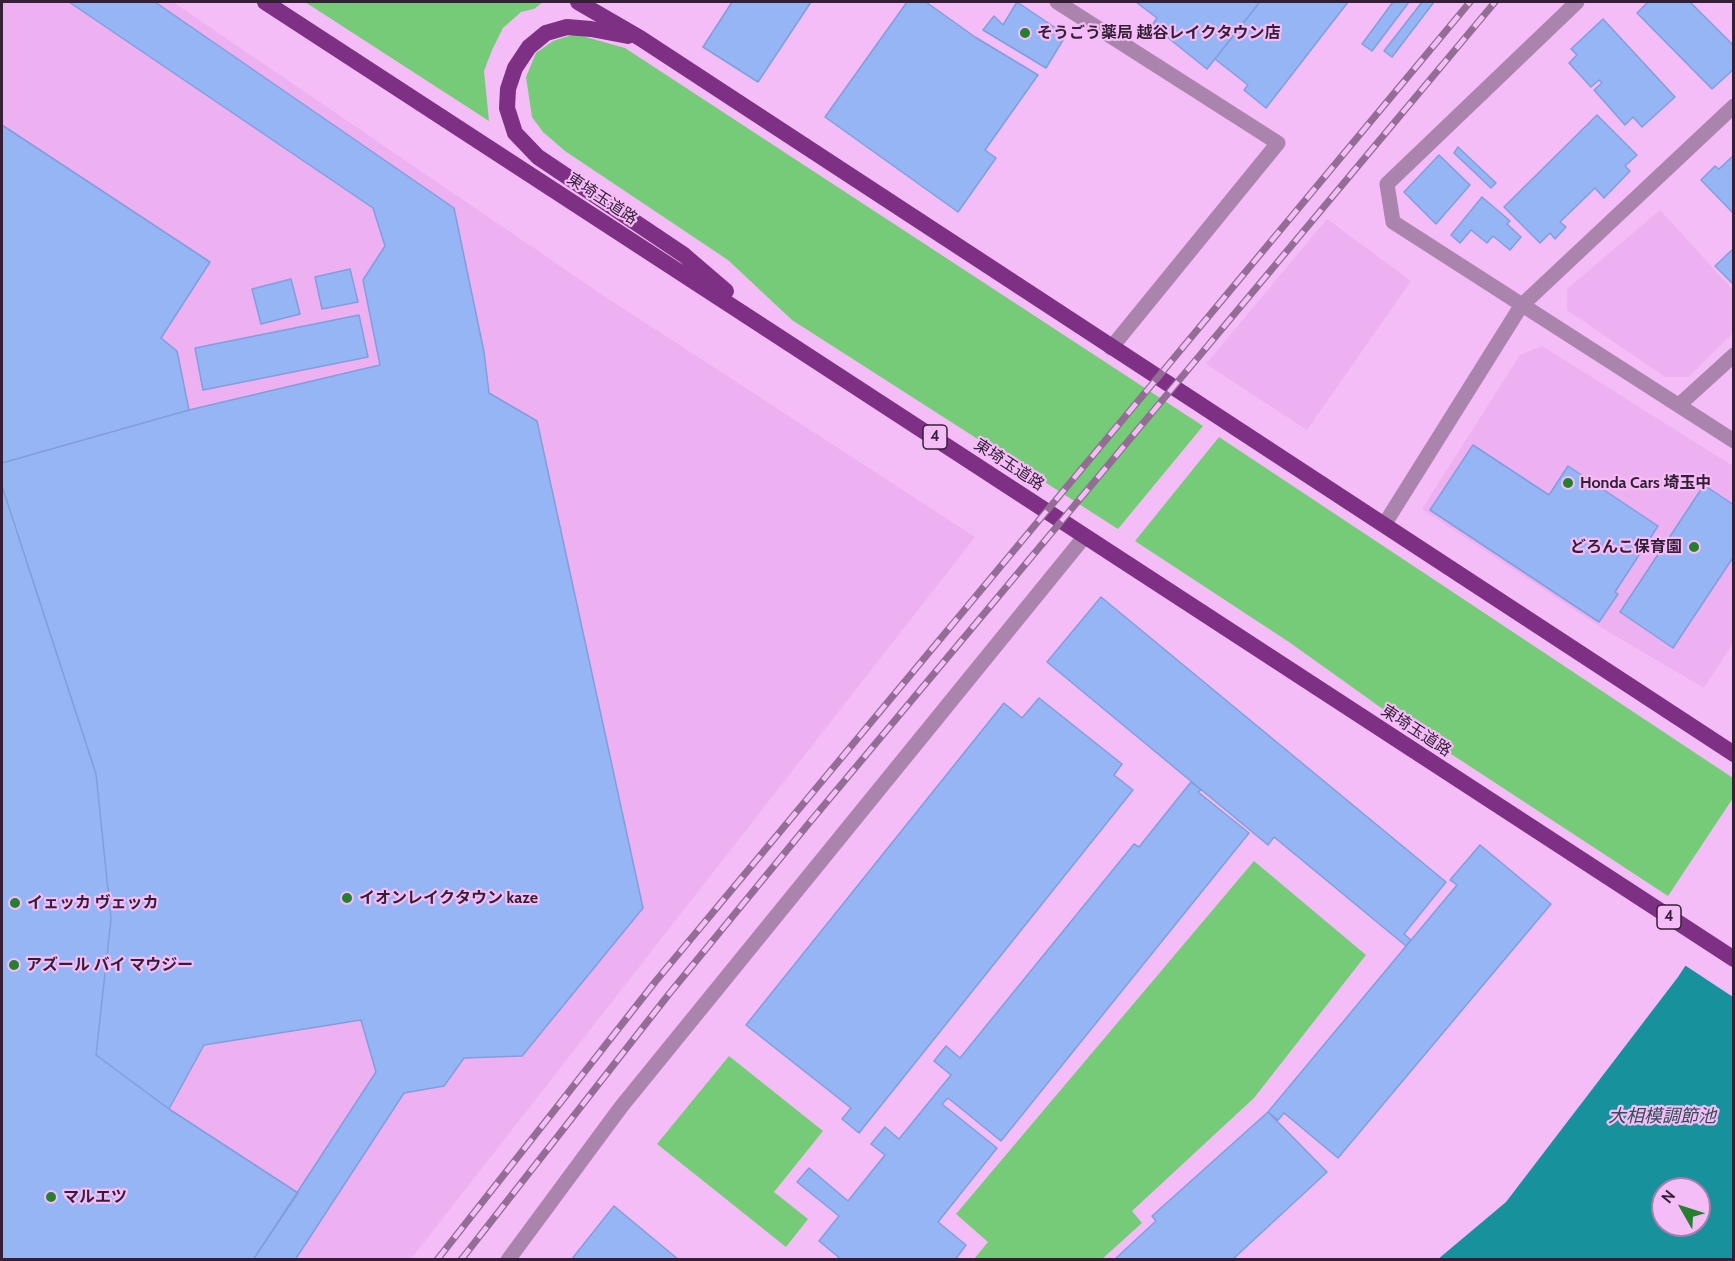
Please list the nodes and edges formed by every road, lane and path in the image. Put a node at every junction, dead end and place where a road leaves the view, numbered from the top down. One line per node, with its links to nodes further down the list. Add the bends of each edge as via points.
1 (265, 2): 8 (highway, 東埼玉道路 / 4)
2 (578, 2): 5 (highway, 4)
3 (1057, 2): 9 (street, via 1278,143)
4 (1577, 2): 7 (street, via 1387,184 1393,222)
5 (640, 38): 8 (highway, 4, via 567,27 546,33 529,47 515,68 508,89 507,108 515,133 538,157 684,255); 9 (highway, 4)
6 (1734, 106): 7 (street)
7 (1521, 306): 11 (street); 13 (street)
8 (772, 331): 14 (highway, 東埼玉道路 / 4)
9 (1111, 348): 13 (highway, 4)
10 (1734, 355): 11 (street)
11 (1679, 405): 12 (street)
12 (1734, 441)
13 (1384, 525): 15 (highway, 4)
14 (1085, 536): 16 (highway, 東埼玉道路 / 4); 17 (street, via 621,1107)
15 (1734, 753)
16 (1734, 959)
17 (508, 1260)

